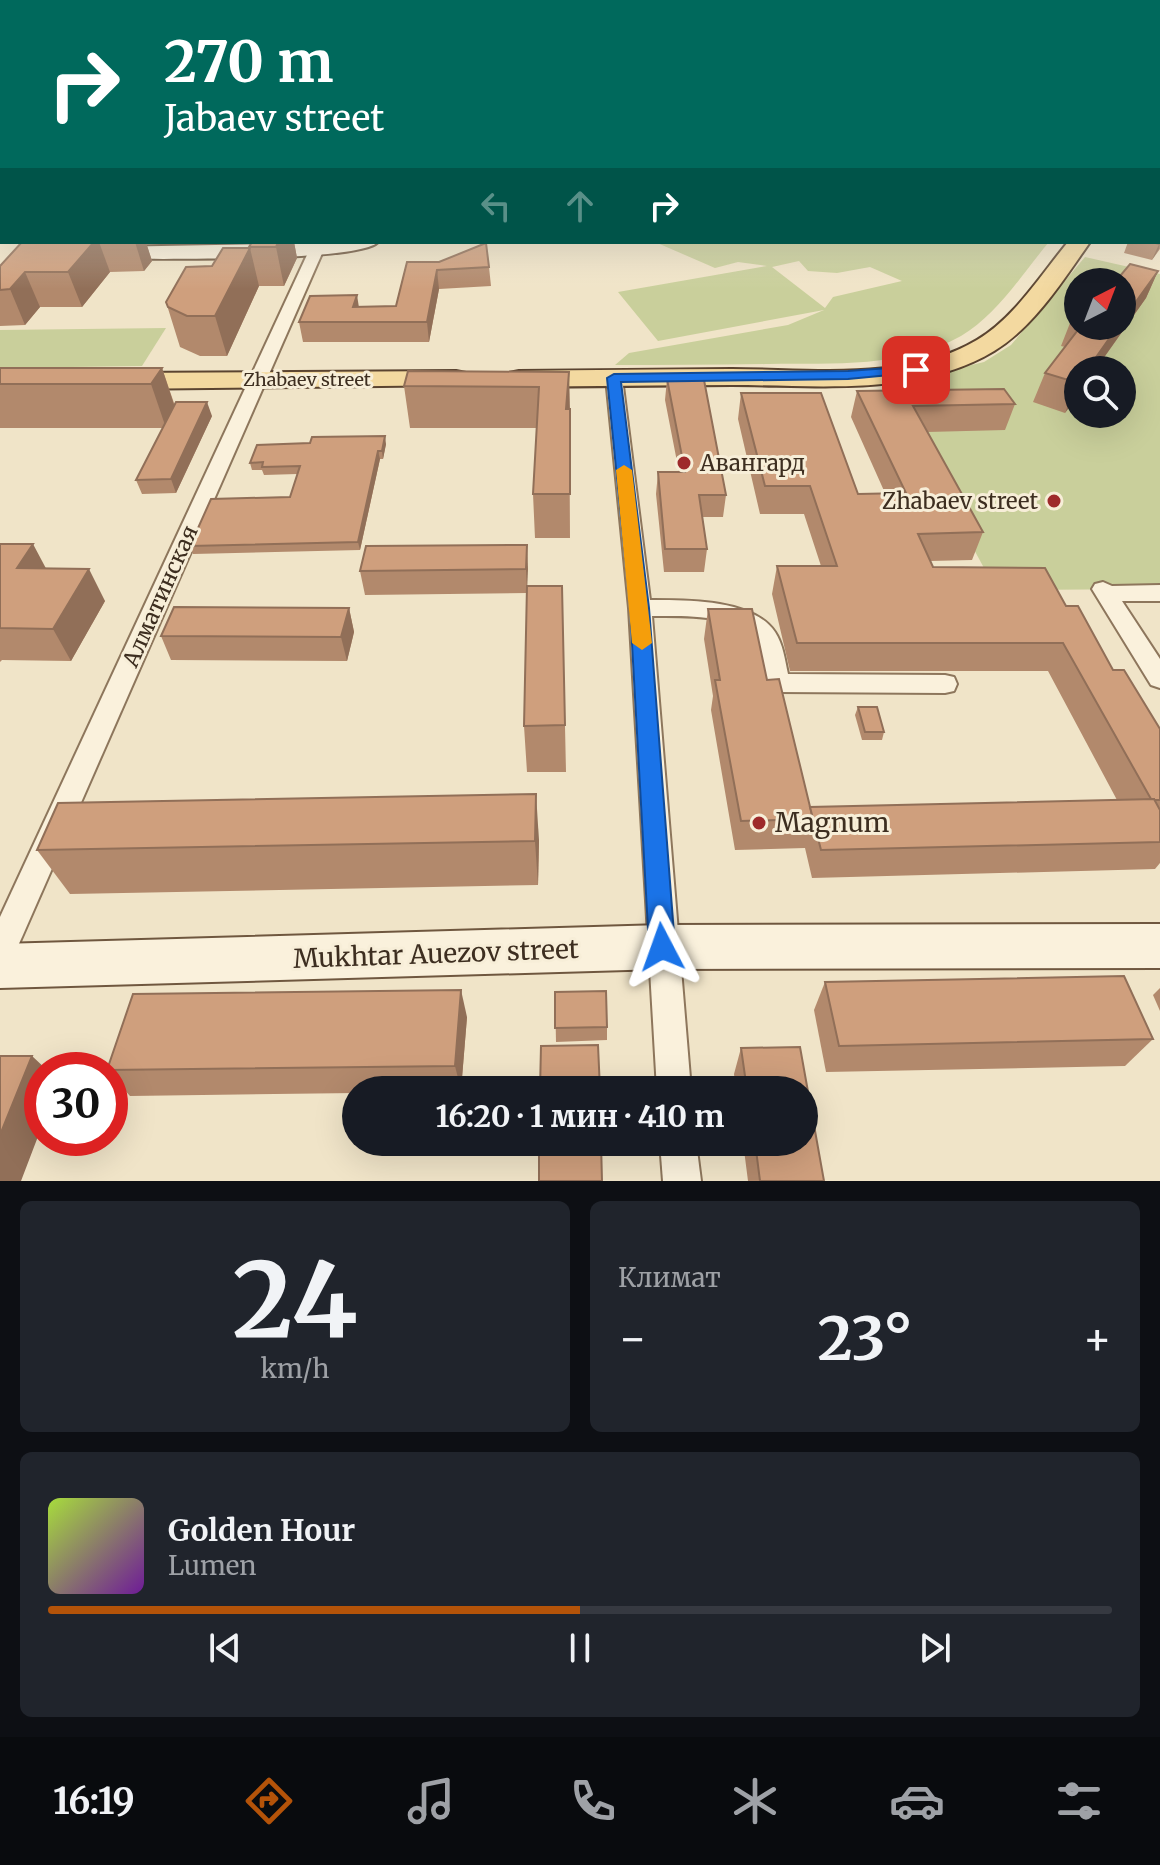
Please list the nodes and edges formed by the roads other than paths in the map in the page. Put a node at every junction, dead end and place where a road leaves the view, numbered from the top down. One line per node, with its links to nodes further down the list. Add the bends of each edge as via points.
1 (1077, 244): 4 (main road, Zhabaev street, via 995,339 945,363 871,374)
2 (329, 245): 3 (street); 6 (street, Алматинская)
3 (81, 253)
4 (614, 378): 6 (main road, Zhabaev street); 8 (street)
5 (88, 381): 6 (main road, Zhabaev street)
6 (257, 381): 13 (street, Алматинская)
7 (1160, 593): 9 (street, via 1104,592)
8 (640, 608): 10 (street, via 702,610 750,623 767,637 778,683); 12 (street)
9 (1160, 679)
10 (945, 684)
11 (1160, 946): 12 (street, Mukhtar Auezov street)
12 (662, 947): 14 (street, Mukhtar Auezov street); 15 (street)
13 (0, 951)
14 (0, 966)
15 (673, 1076)
16 (679, 1156): 17 (street)
17 (682, 1181)

